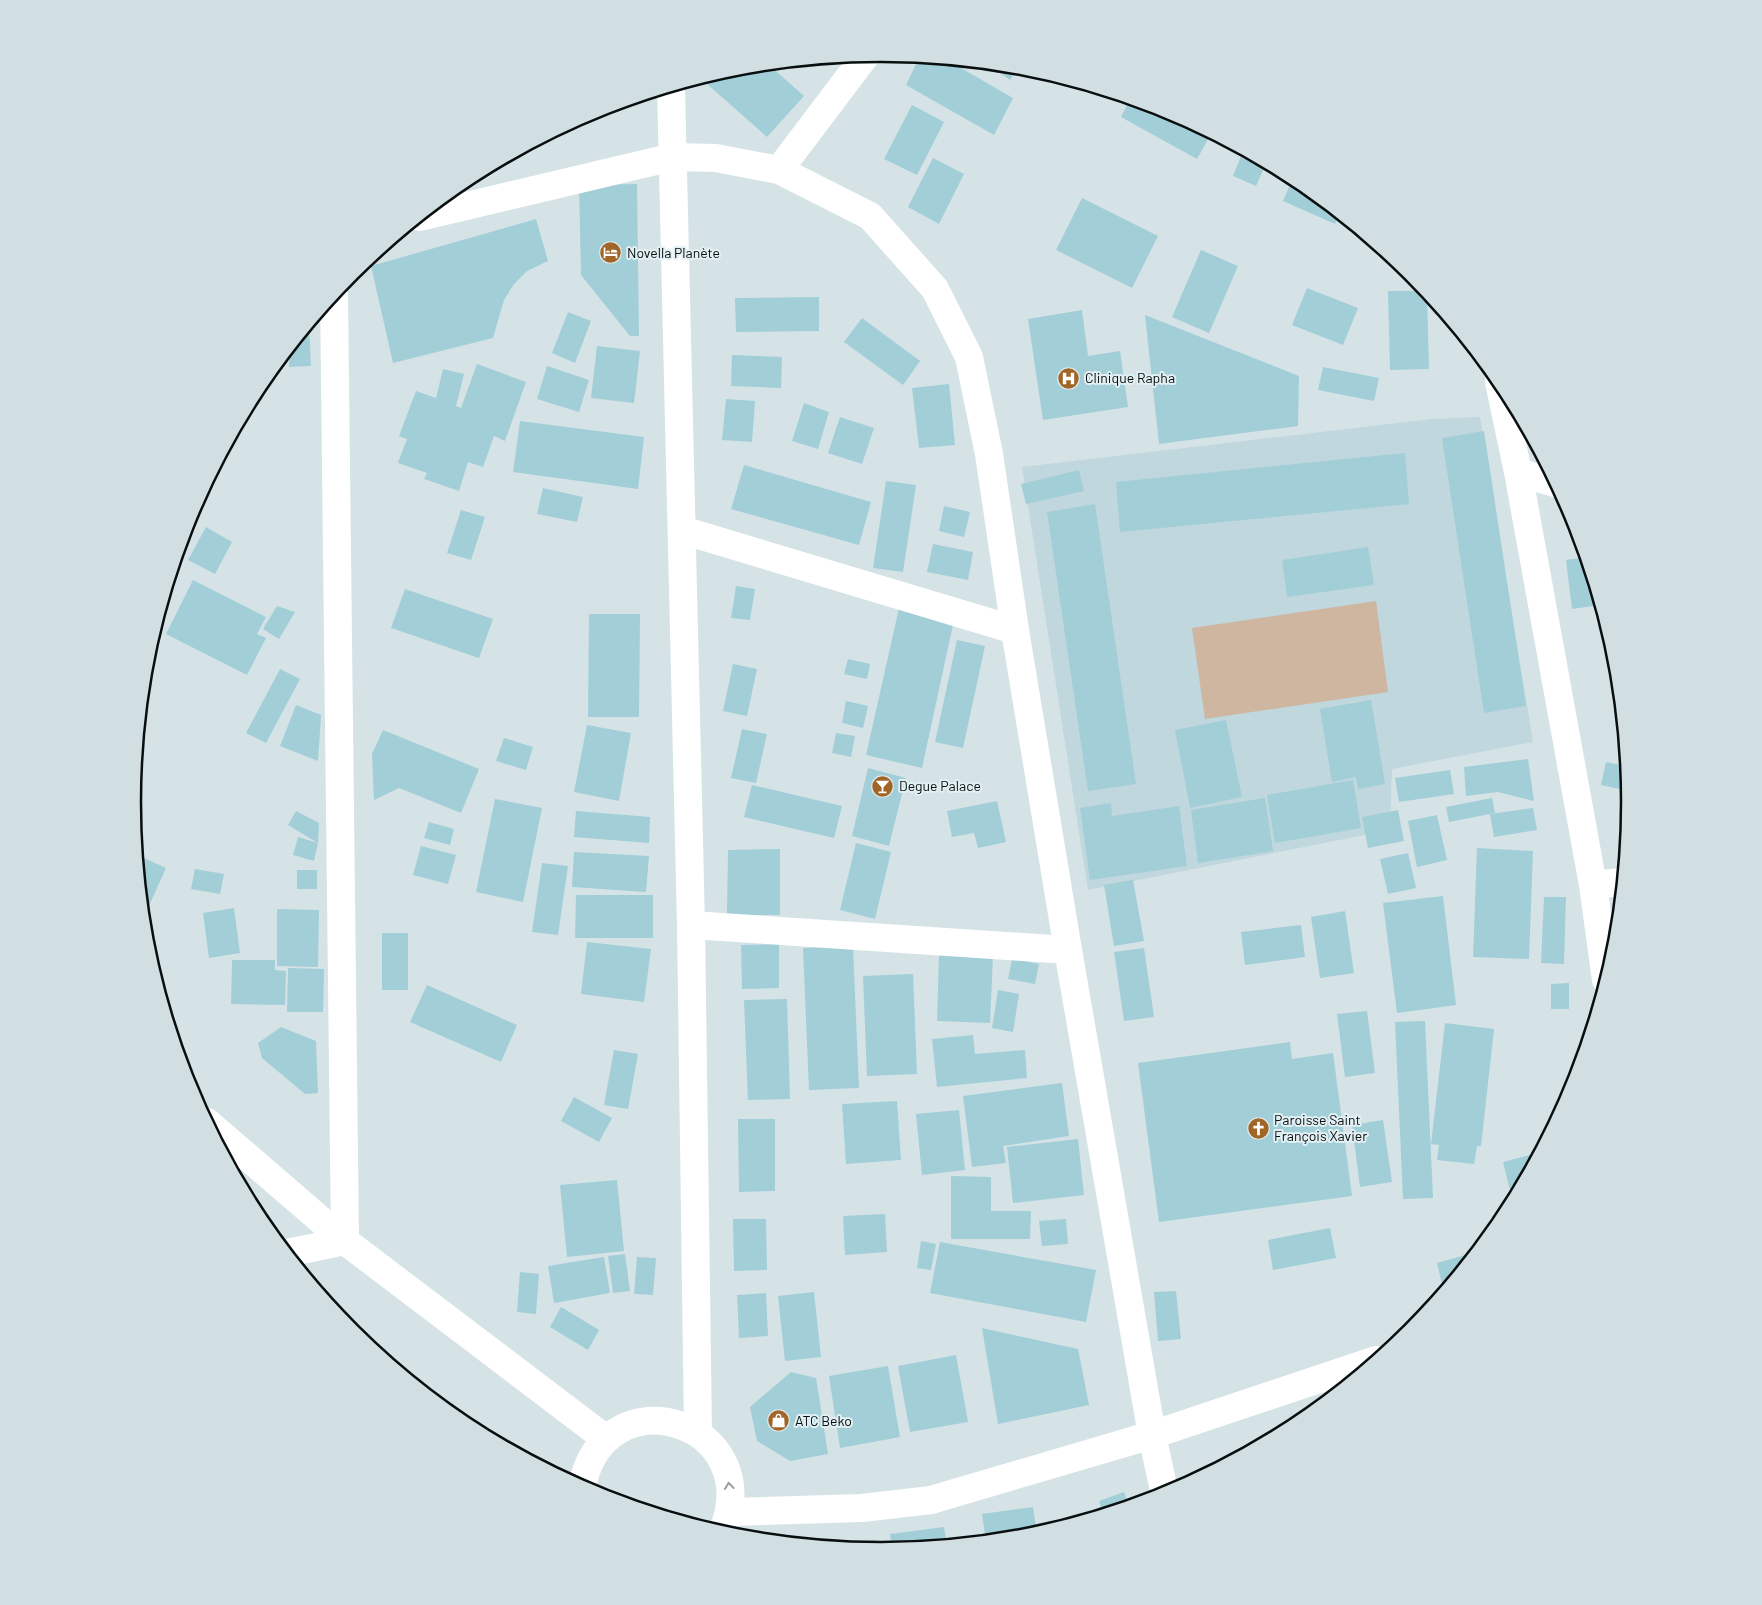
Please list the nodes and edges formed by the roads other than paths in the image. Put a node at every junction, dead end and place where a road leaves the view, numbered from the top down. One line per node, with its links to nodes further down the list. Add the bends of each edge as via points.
1 (860, 63): 4 (street)
2 (672, 93): 3 (street)
3 (673, 157): 4 (street, via 716,158); 5 (street); 10 (street)
4 (779, 170): 11 (street, via 870,216 935,289 969,357 989,454)
5 (432, 214)
6 (334, 305): 18 (street)
7 (1505, 405): 8 (street)
8 (1518, 472): 9 (street); 13 (street)
9 (1548, 481)
10 (682, 530): 11 (street); 14 (street)
11 (1015, 630): 15 (street)
12 (1616, 883): 13 (street)
13 (1593, 885): 16 (street)
14 (691, 925): 15 (street); 21 (street)
15 (1068, 950): 22 (street)
16 (1604, 962)
17 (218, 1131): 18 (street)
18 (345, 1241): 19 (street); 23 (street)
19 (293, 1252)
20 (1362, 1365): 22 (street)
21 (698, 1433): 23 (street, via 676,1423 651,1420 627,1426); 26 (street, one-way to 21, via 730,1482 719,1454)
22 (1152, 1436): 25 (street); 26 (street, via 931,1500)
23 (606, 1439): 24 (street, via 593,1454)
24 (584, 1479)
25 (1163, 1486)
26 (725, 1522)

